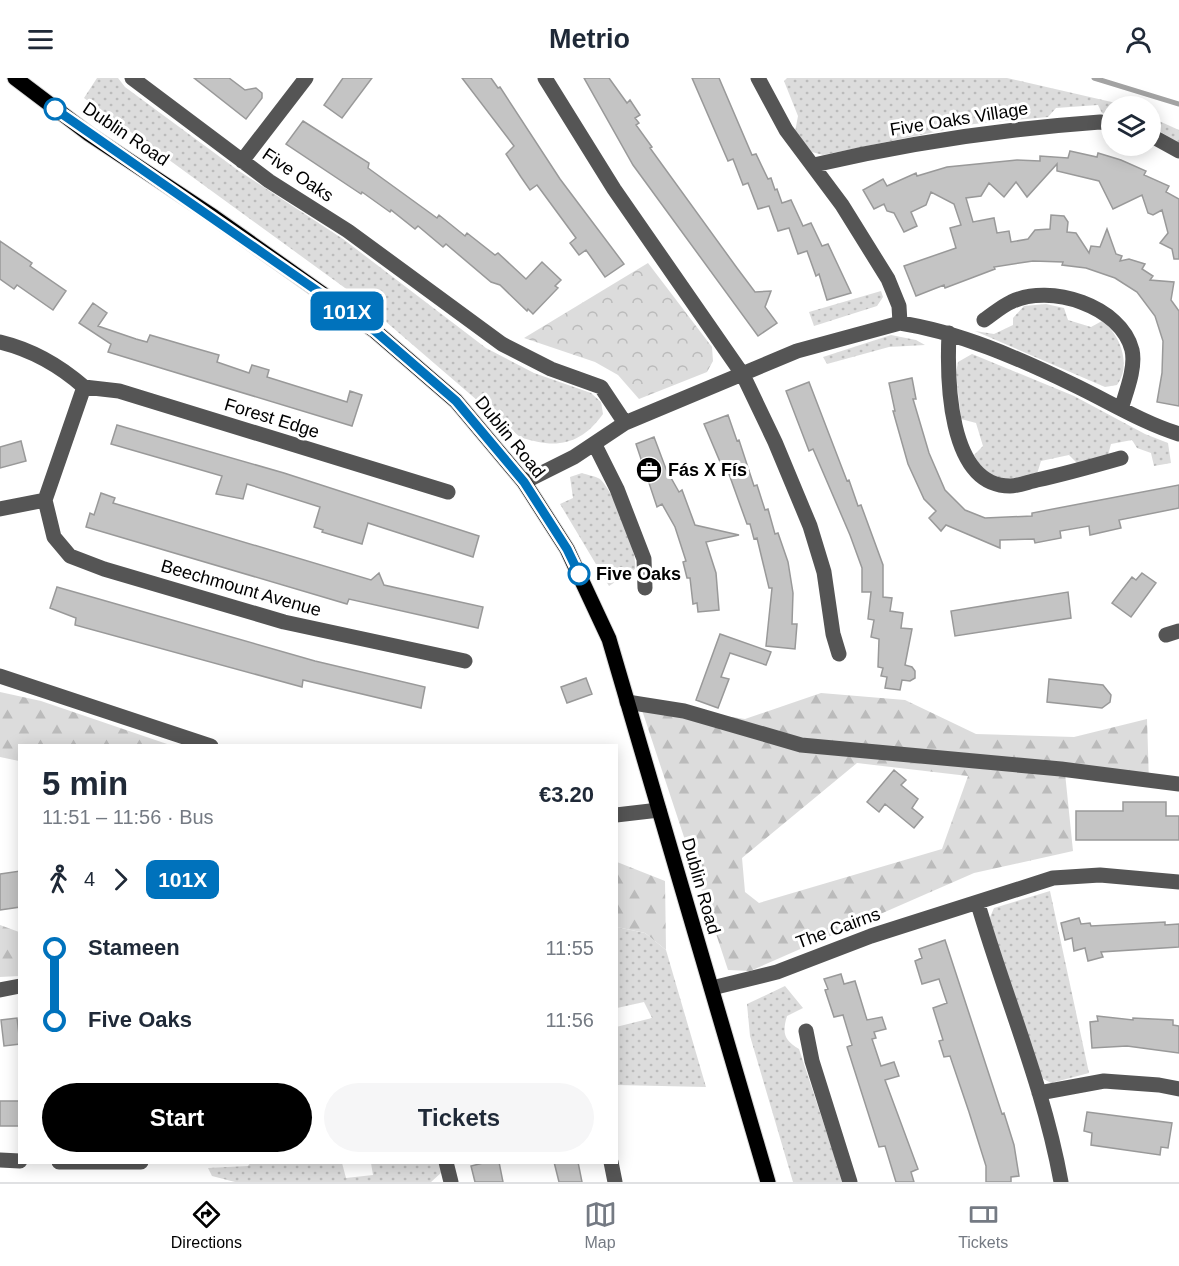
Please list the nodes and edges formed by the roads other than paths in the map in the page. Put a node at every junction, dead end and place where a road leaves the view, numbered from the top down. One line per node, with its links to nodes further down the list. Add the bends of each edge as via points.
1 (15, 78): 22 (main road, Dublin Road, via 89,134 375,331 456,401)
2 (132, 78): 9 (street, Five Oaks)
3 (306, 78): 9 (street, Five Oaks)
4 (545, 78): 15 (street, via 614,189)
5 (758, 78): 10 (street, via 786,130)
6 (1101, 122): 10 (street, Five Oaks Village, via 1005,129)
7 (1161, 141): 8 (street)
8 (1179, 151)
9 (242, 161): 18 (street, Five Oaks, via 348,231 502,344 551,369 601,387)
10 (814, 165): 12 (street, via 888,279 899,306)
11 (984, 320): 17 (street, via 1012,301 1035,296 1058,297 1111,315 1125,332 1133,351)
12 (900, 323): 13 (street); 15 (street, via 797,351)
13 (950, 333): 17 (street, via 1070,383); 21 (street, via 946,376 961,448 971,467 988,482 1010,486)
14 (0, 342): 16 (street, via 26,348)
15 (743, 375): 18 (street); 27 (street, via 810,526 824,572)
16 (84, 387): 23 (street, Forest Edge, via 119,391); 24 (street)
17 (1121, 409): 19 (street)
18 (625, 423): 20 (street)
19 (1179, 434)
20 (595, 445): 22 (street); 26 (street, via 644,559)
21 (1121, 458)
22 (524, 482): 30 (main road, Dublin Road, via 567,549 605,630)
23 (448, 492)
24 (45, 500): 25 (street); 28 (street, Beechmount Avenue, via 54,537 70,556 95,566 284,622)
25 (0, 509)
26 (645, 588)
27 (839, 654)
28 (465, 661)
29 (0, 675): 31 (street)
30 (627, 702): 32 (street, via 684,711 801,745); 33 (main road, Dublin Road)
31 (205, 744)
32 (1179, 784)
33 (659, 810): 34 (street); 38 (main road, Dublin Road)
34 (618, 815)
35 (1179, 882): 36 (street, The Cairns, via 1100,874 1053,878)
36 (978, 904): 38 (street, The Cairns, via 871,936 777,972); 42 (street)
37 (18, 986): 39 (street)
38 (712, 988): 49 (main road, Dublin Road)
39 (0, 990)
40 (806, 1031): 50 (street)
41 (1179, 1089): 42 (street, via 1104,1081)
42 (1039, 1093): 51 (street)
43 (0, 1160): 44 (street)
44 (18, 1161)
45 (446, 1164): 47 (street)
46 (611, 1164): 48 (street)
47 (451, 1182)
48 (615, 1182)
49 (768, 1182)
50 (850, 1182)
51 (1061, 1182)

